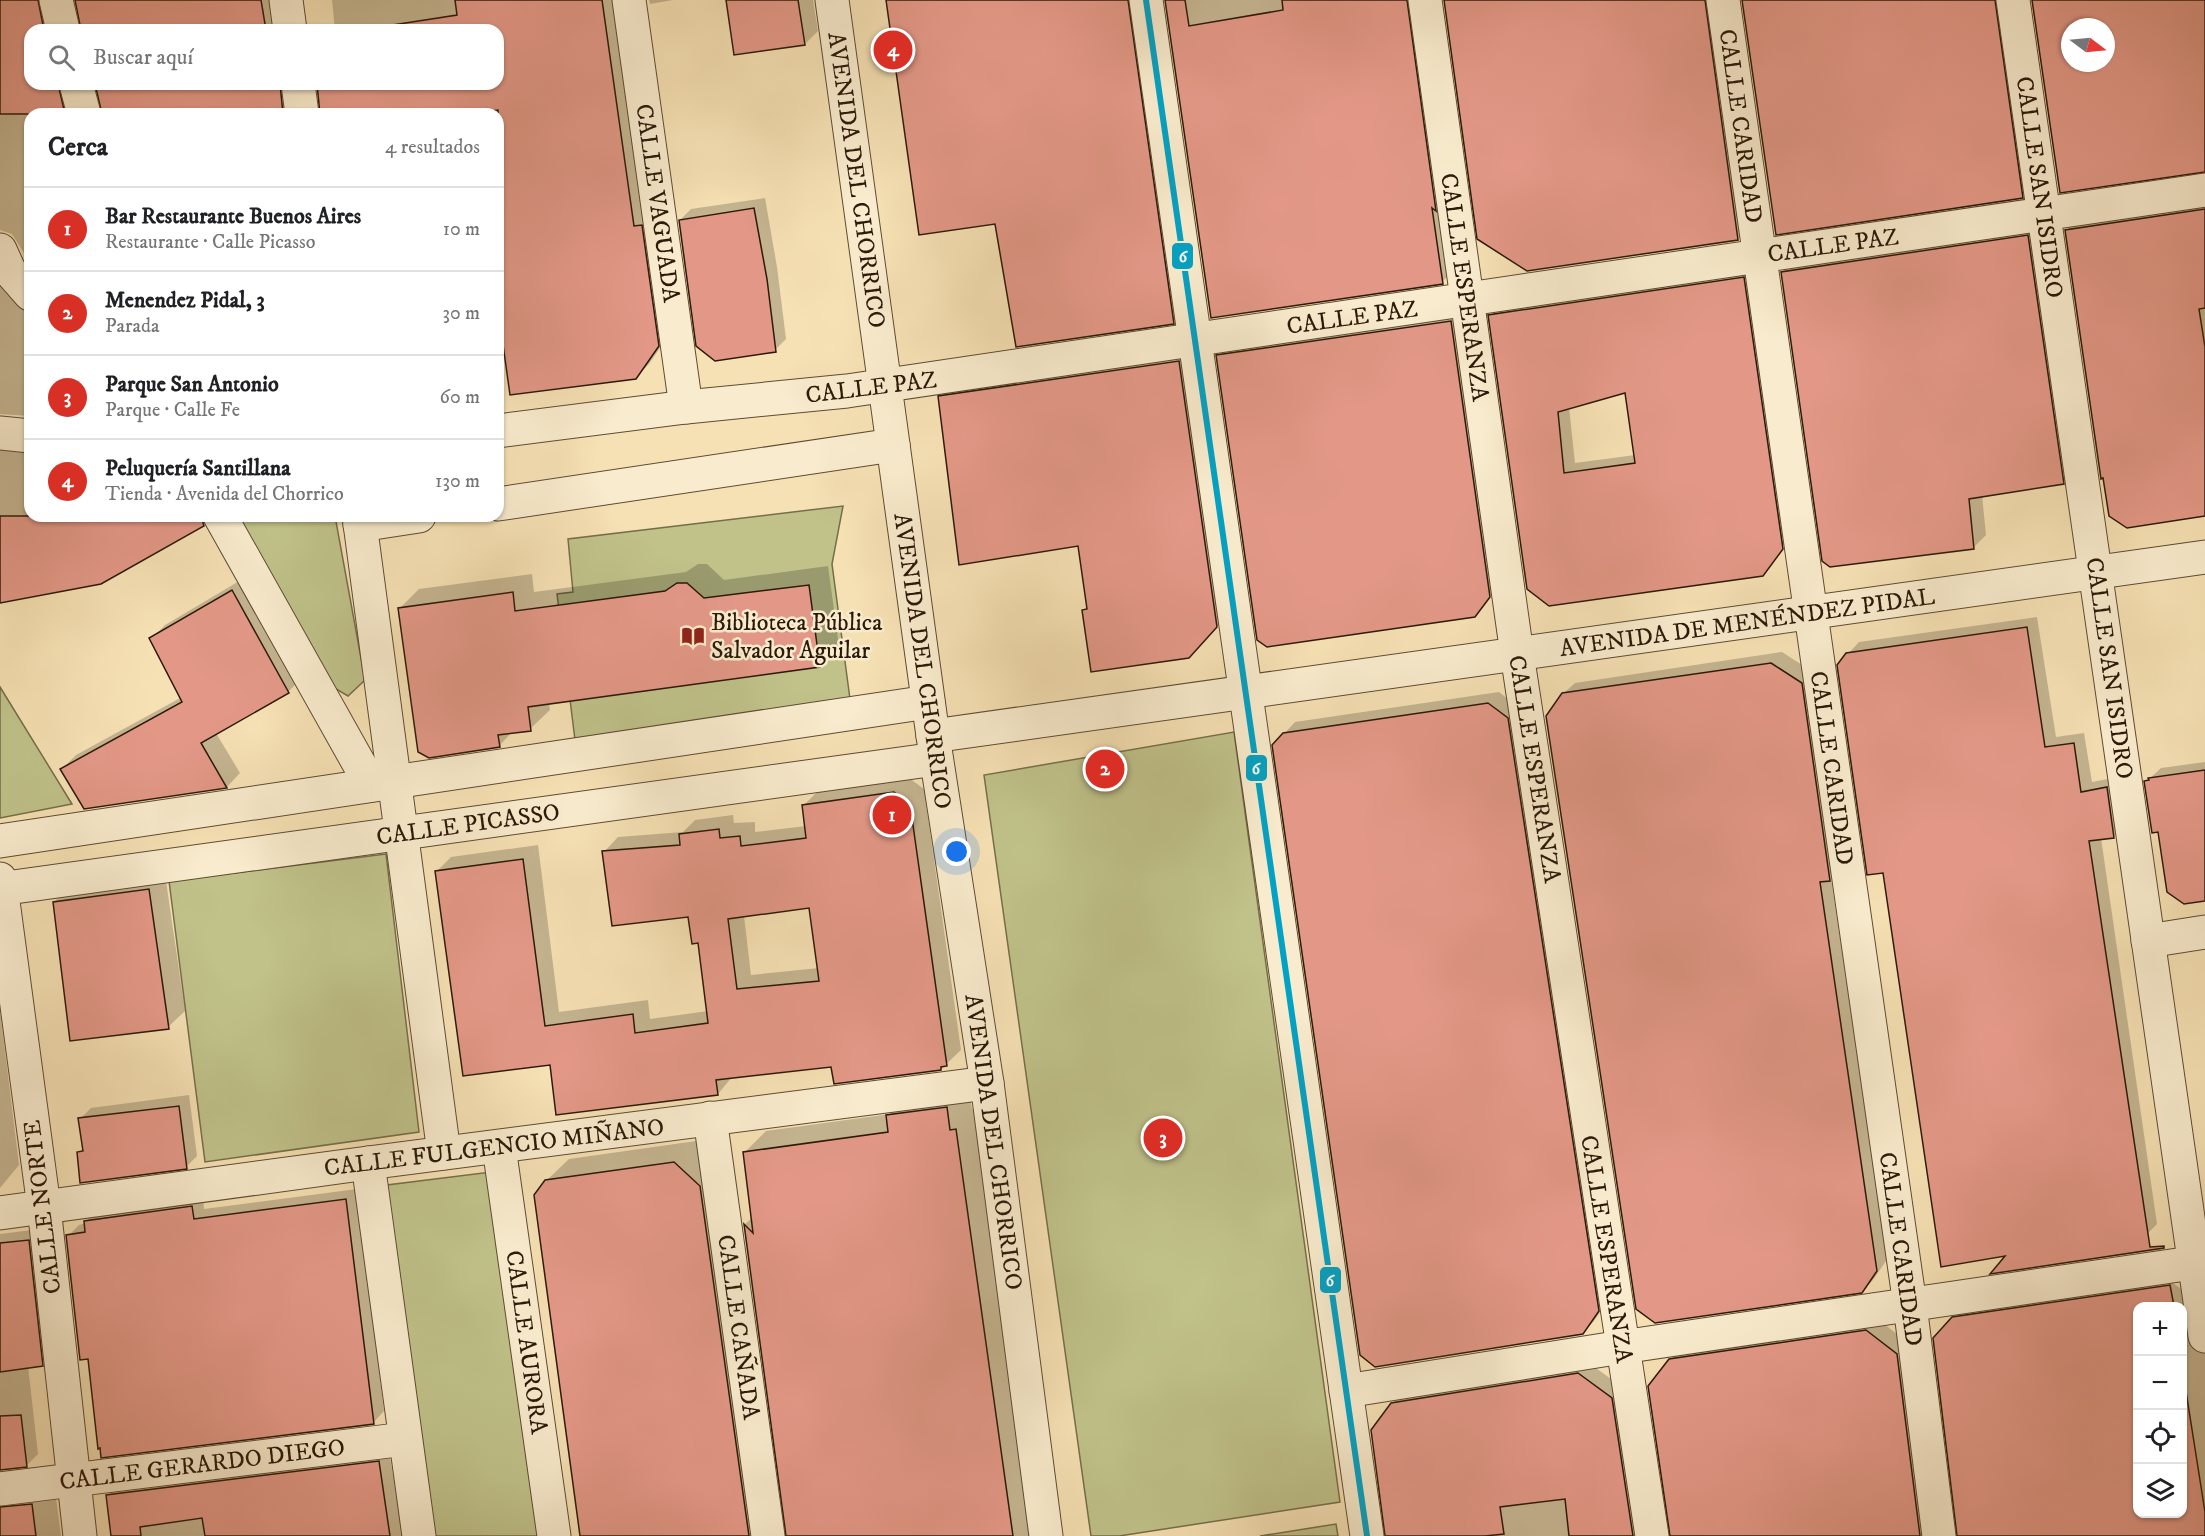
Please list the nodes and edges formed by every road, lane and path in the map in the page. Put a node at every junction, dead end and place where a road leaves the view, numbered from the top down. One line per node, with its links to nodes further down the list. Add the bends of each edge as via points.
1 (56, 0): 9 (street)
2 (286, 0): 10 (street)
3 (629, 0): 23 (street, CALLE VAGUADA)
4 (832, 0): 22 (street, AVENIDA DEL CHORRICO)
5 (1146, 0): 21 (street)
6 (1425, 0): 20 (street, CALLE ESPERANZA)
7 (1723, 0): 18 (street, CALLE CARIDAD)
8 (2013, 0): 16 (street, CALLE SAN ISIDRO)
9 (62, 24)
10 (289, 24)
11 (78, 90): 13 (street)
12 (299, 90): 14 (street)
13 (82, 108)
14 (301, 108)
15 (2205, 190): 16 (street, CALLE PAZ)
16 (2044, 214): 18 (street, CALLE PAZ); 32 (street, CALLE SAN ISIDRO)
17 (0, 250): 19 (street, via 9,270)
18 (1759, 256): 20 (street, CALLE PAZ); 33 (street, CALLE CARIDAD)
19 (24, 287)
20 (1467, 300): 21 (street, CALLE PAZ); 34 (street, CALLE ESPERANZA)
21 (1196, 340): 22 (street, CALLE PAZ); 35 (street)
22 (885, 386): 23 (street, CALLE PAZ); 27 (street, AVENIDA DEL CHORRICO)
23 (686, 407): 24 (street, CALLE PAZ)
24 (504, 429)
25 (0, 433): 26 (street)
26 (24, 435)
27 (893, 445): 28 (street); 36 (street, AVENIDA DEL CHORRICO)
28 (504, 503)
29 (224, 522): 38 (street)
30 (360, 522): 38 (street)
31 (2205, 557): 32 (street, AVENIDA DE MENÉNDEZ PIDAL)
32 (2096, 573): 33 (street, AVENIDA DE MENÉNDEZ PIDAL); 43 (street, CALLE SAN ISIDRO)
33 (1810, 613): 34 (street, AVENIDA DE MENÉNDEZ PIDAL); 52 (street, CALLE CARIDAD)
34 (1517, 654): 35 (street, AVENIDA DE MENÉNDEZ PIDAL); 54 (street, CALLE ESPERANZA)
35 (1247, 692): 37 (street, AVENIDA DE MENÉNDEZ PIDAL); 55 (street)
36 (928, 702): 37 (street, AVENIDA DEL CHORRICO); 38 (street)
37 (934, 747): 39 (street, CALLE PICASSO); 44 (street, AVENIDA DEL CHORRICO)
38 (382, 784): 39 (street); 40 (street)
39 (401, 833): 41 (street, CALLE PICASSO); 47 (street)
40 (0, 841)
41 (0, 886): 49 (street, CALLE NORTE)
42 (2205, 932): 43 (street)
43 (2148, 941): 51 (street, CALLE SAN ISIDRO)
44 (987, 1083): 45 (street, CALLE FULGENCIO MIÑANO); 63 (street, AVENIDA DEL CHORRICO)
45 (710, 1118): 46 (street, CALLE FULGENCIO MIÑANO); 62 (street, CALLE CAÑADA)
46 (499, 1147): 47 (street, CALLE FULGENCIO MIÑANO); 61 (street, CALLE AURORA)
47 (444, 1153): 48 (street, CALLE FULGENCIO MIÑANO)
48 (368, 1163): 49 (street, CALLE FULGENCIO MIÑANO); 56 (street)
49 (44, 1207): 50 (street, CALLE FULGENCIO MIÑANO); 57 (street, CALLE NORTE)
50 (0, 1213)
51 (2200, 1261): 52 (street); 53 (street, CALLE SAN ISIDRO)
52 (1910, 1305): 54 (street); 66 (street, CALLE CARIDAD)
53 (2205, 1336)
54 (1622, 1347): 55 (street); 65 (street, CALLE ESPERANZA)
55 (1346, 1391): 64 (street)
56 (405, 1439): 57 (street, CALLE GERARDO DIEGO); 60 (street)
57 (72, 1480): 58 (street, CALLE GERARDO DIEGO); 59 (street, CALLE NORTE)
58 (0, 1489)
59 (80, 1536)
60 (419, 1536)
61 (554, 1536)
62 (768, 1536)
63 (1046, 1536)
64 (1367, 1536)
65 (1652, 1536)
66 (1938, 1536)

